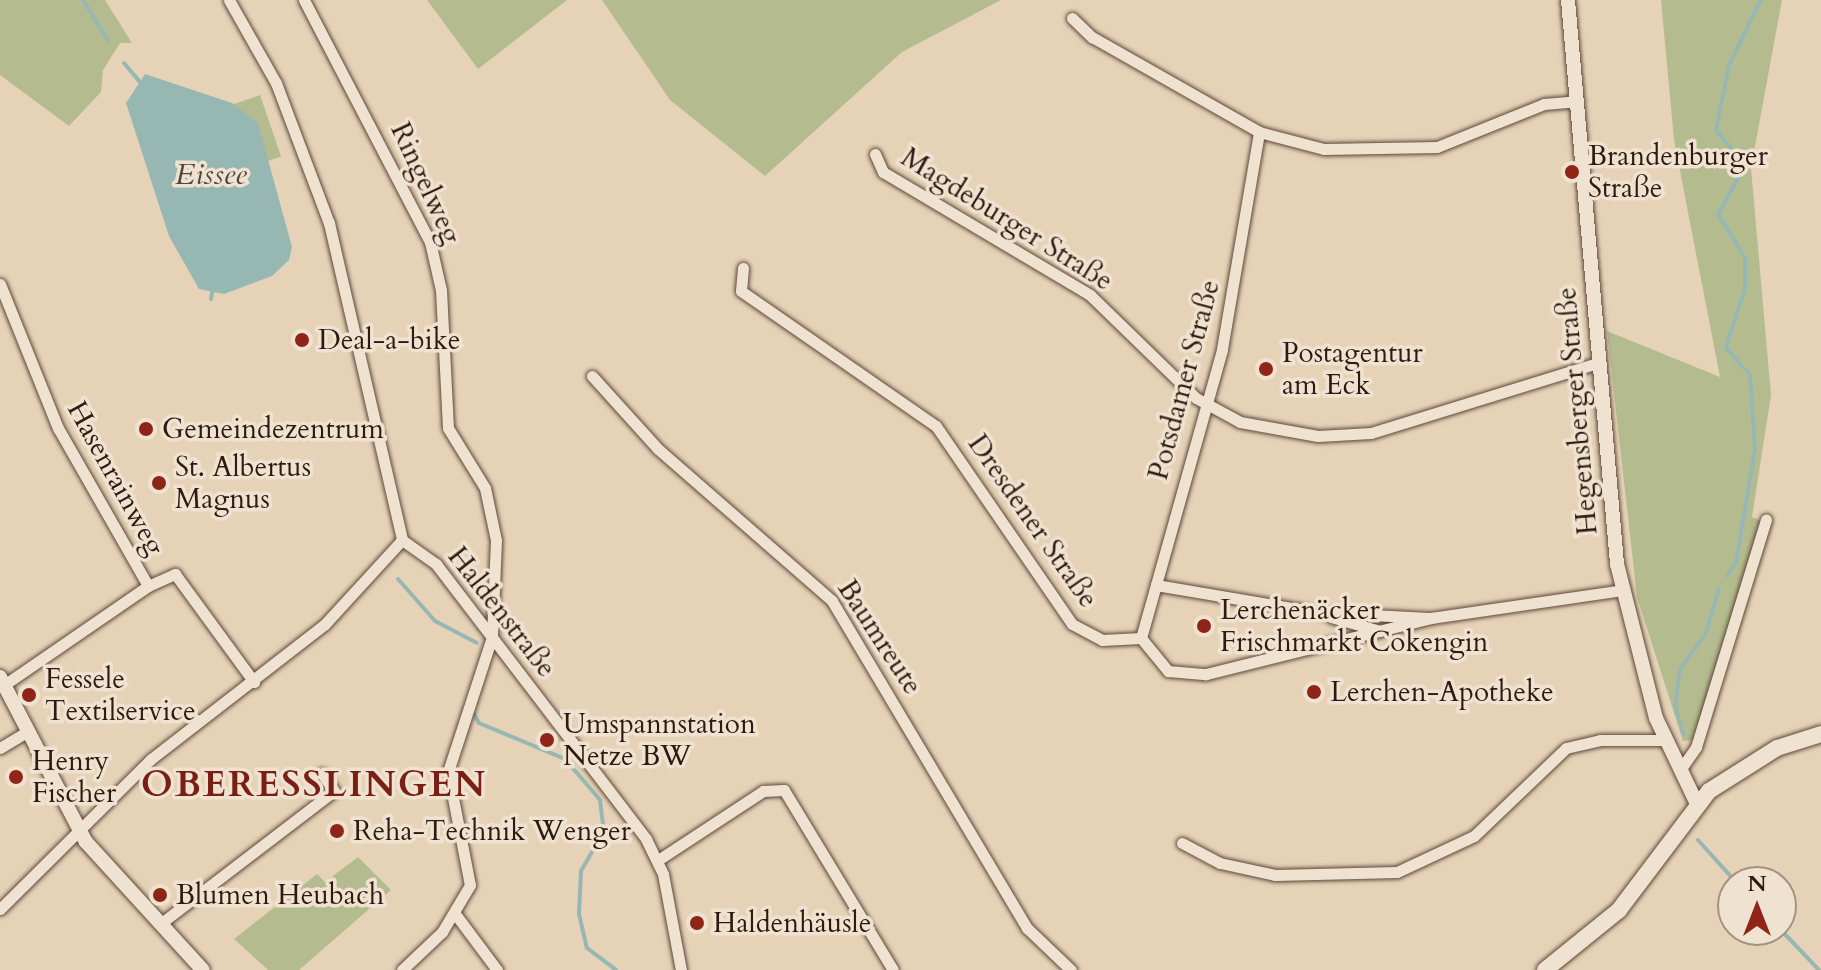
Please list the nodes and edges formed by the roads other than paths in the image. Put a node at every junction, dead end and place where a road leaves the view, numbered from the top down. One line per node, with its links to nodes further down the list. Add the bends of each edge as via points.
1 (229, 0): 14 (street, via 276,83 335,239 374,441)
2 (304, 0): 21 (street, Ringelweg, via 427,233 441,290 448,428 485,488 497,562)
3 (1568, 0): 5 (street, Hegensberger Straße)
4 (1072, 18): 6 (street, via 1092,37)
5 (1576, 101): 6 (street, via 1544,104 1460,141 1401,152 1324,149); 10 (street, Hegensberger Straße)
6 (1259, 132): 12 (street, Potsdamer Straße, via 1230,314)
7 (875, 154): 12 (street, Magdeburger Straße, via 883,172 1090,295)
8 (743, 268): 22 (street, Dresdener Straße, via 741,291 936,426 1072,624 1102,640)
9 (0, 284): 16 (street, Hasenrainweg, via 58,428)
10 (1597, 363): 12 (street, Magdeburger Straße, via 1450,414 1358,434 1289,433); 17 (street, Hegensberger Straße)
11 (592, 376): 43 (street, Baumreute, via 658,449 832,601 1027,928)
12 (1206, 406): 15 (street, Potsdamer Straße)
13 (1766, 520): 29 (street, via 1696,747)
14 (402, 540): 21 (street, Haldenstraße, via 436,564); 23 (street, via 332,617)
15 (1156, 585): 18 (street); 22 (street, Potsdamer Straße)
16 (148, 586): 23 (street, Hasenrainweg, via 175,574); 24 (street)
17 (1622, 590): 19 (street); 27 (street, Hegensberger Straße)
18 (1315, 612): 19 (street); 20 (street)
19 (1431, 618): 20 (street)
20 (1382, 632): 22 (street, via 1191,675 1159,665)
21 (492, 637): 34 (street, Haldenstraße); 36 (street, via 450,752 449,791 472,875)
22 (1141, 638)
23 (254, 682): 32 (street, via 151,759)
24 (3, 688): 25 (street)
25 (25, 733): 28 (street); 32 (street)
26 (1821, 734): 31 (main road, via 1754,759)
27 (1664, 740): 29 (street, Hegensberger Straße); 33 (street, via 1600,740 1566,748 1474,836 1397,872 1275,875 1220,863)
28 (0, 748)
29 (1680, 770): 31 (street, Hegensberger Straße)
30 (322, 774): 37 (street, via 334,791)
31 (1697, 804): 44 (main road, via 1619,910)
32 (79, 828): 35 (street); 37 (street)
33 (1182, 843)
34 (658, 860): 41 (street, Haldenstraße); 42 (street, via 763,791 784,790)
35 (0, 909)
36 (456, 915): 39 (street); 40 (street)
37 (160, 924): 38 (street)
38 (203, 970)
39 (402, 970)
40 (497, 970)
41 (681, 970)
42 (893, 970)
43 (1071, 970)
44 (1545, 970)

